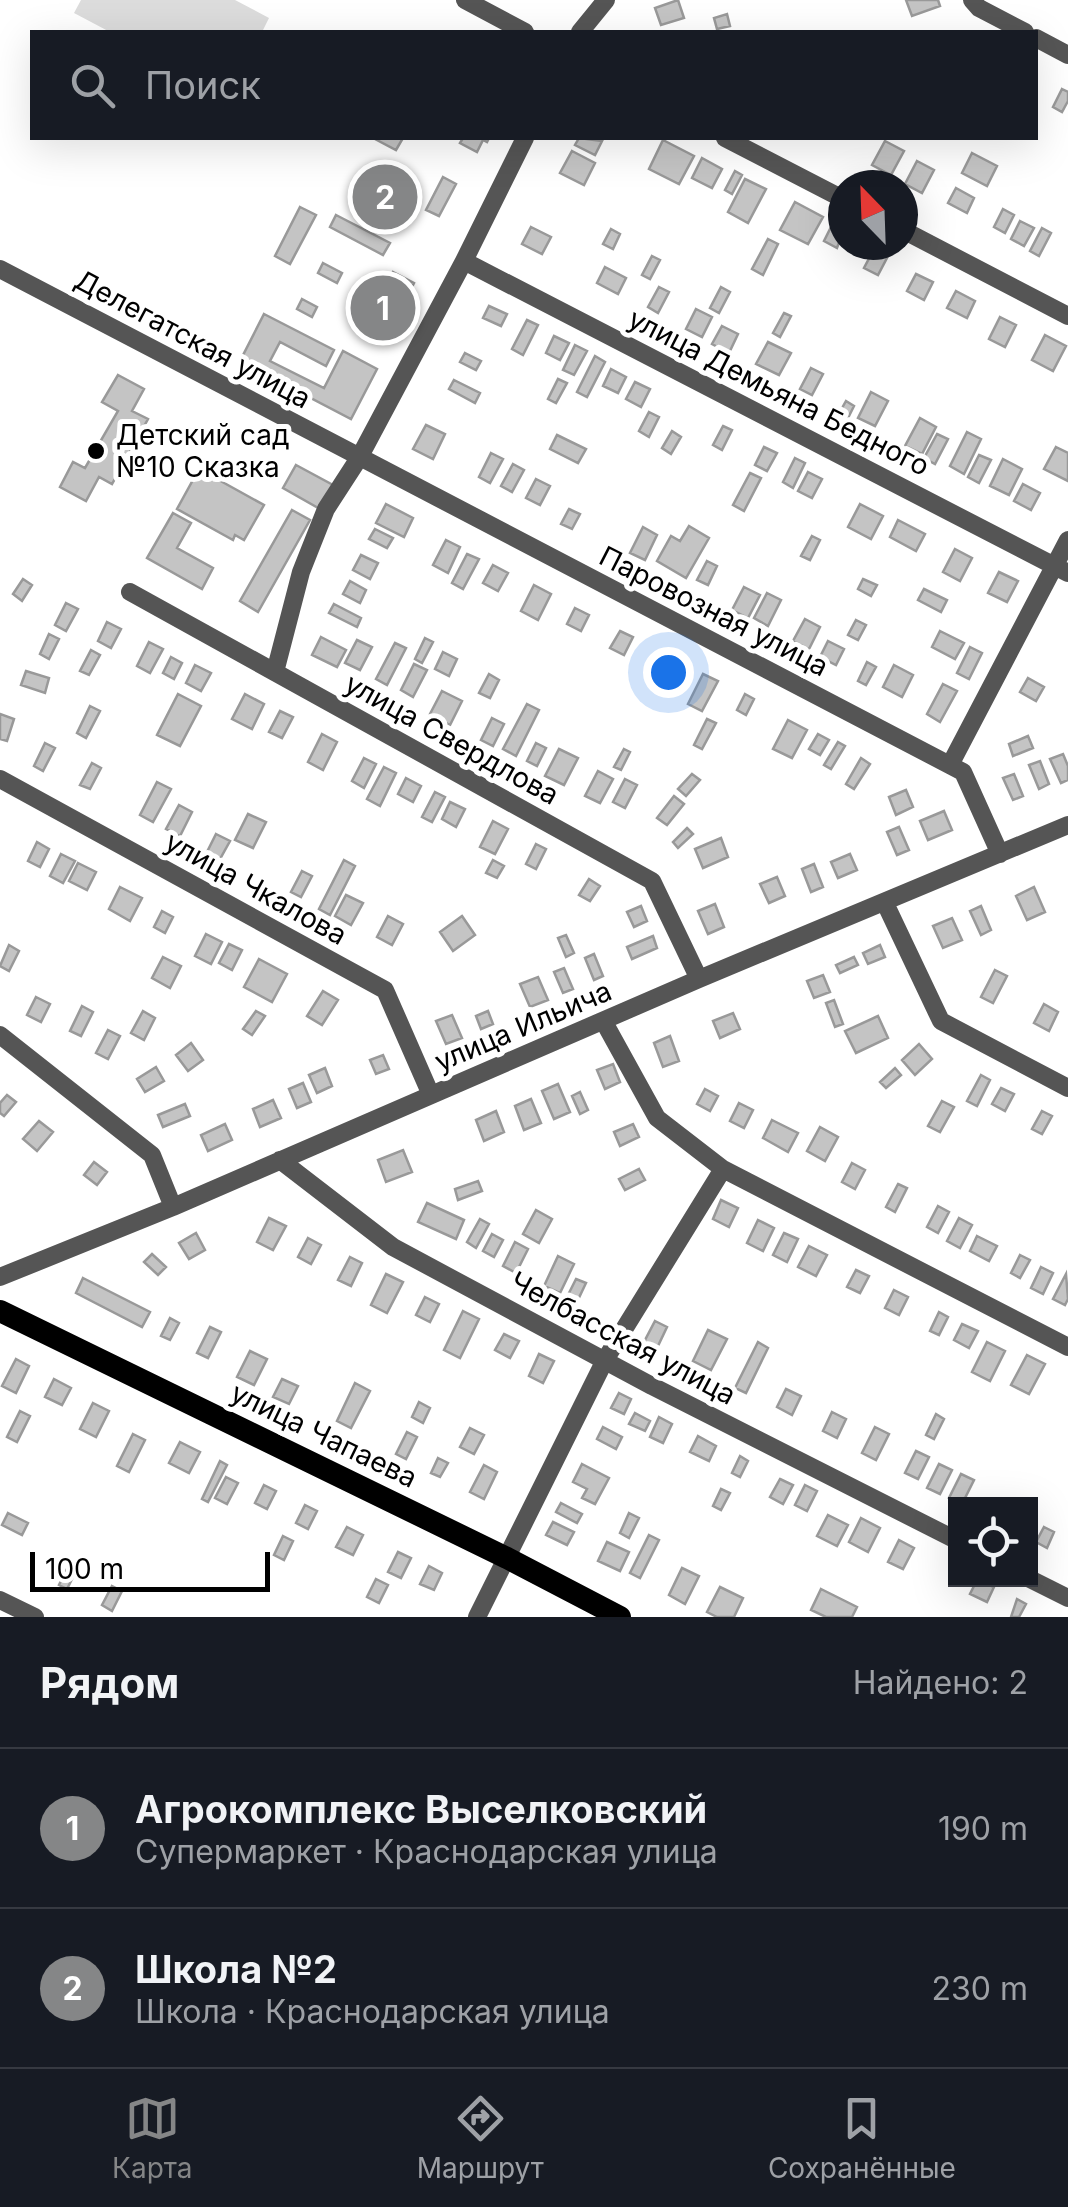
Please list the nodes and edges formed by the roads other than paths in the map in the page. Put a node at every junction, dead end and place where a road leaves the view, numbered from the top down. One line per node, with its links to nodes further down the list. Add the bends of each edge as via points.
1 (465, 0): 4 (street)
2 (606, 0): 5 (street)
3 (972, 0): 6 (street)
4 (520, 30)
5 (582, 30)
6 (1021, 30)
7 (1038, 39): 8 (street)
8 (1068, 55)
9 (524, 140): 13 (street)
10 (728, 140): 11 (street)
11 (828, 191)
12 (918, 238): 15 (street)
13 (464, 262): 16 (street); 18 (street, улица Демьяна Бедного)
14 (0, 269): 16 (street, Делегатская улица)
15 (1068, 316)
16 (360, 458): 20 (street, via 326,508); 21 (street, Паровозная улица)
17 (1068, 540): 18 (street)
18 (1062, 569): 21 (street)
19 (130, 592): 20 (street, улица Свердлова)
20 (275, 672): 26 (street, улица Свердлова, via 652,881)
21 (950, 765): 24 (street, Паровозная улица, via 963,772)
22 (0, 779): 30 (street, улица Чкалова, via 385,990)
23 (1068, 824): 24 (street, улица Ильича)
24 (1000, 854): 25 (street, улица Ильича)
25 (885, 903): 26 (street, улица Ильича); 29 (street, via 941,1020)
26 (699, 980): 27 (street, улица Ильича)
27 (604, 1022): 30 (street, улица Ильича); 32 (street, via 656,1118)
28 (0, 1036): 33 (street, via 152,1155)
29 (1068, 1088)
30 (431, 1095): 31 (street, улица Ильича)
31 (280, 1160): 33 (street, улица Ильича); 37 (street, Челбасская улица, via 393,1248)
32 (723, 1169): 36 (street); 37 (street)
33 (173, 1207): 34 (street, улица Ильича)
34 (0, 1277)
35 (0, 1311): 39 (main road, улица Чапаева)
36 (1068, 1347)
37 (605, 1360): 38 (street, Челбасская улица); 39 (street)
38 (948, 1536)
39 (507, 1558): 44 (street); 45 (main road, улица Чапаева)
40 (1038, 1582): 41 (street)
41 (1068, 1598)
42 (0, 1600): 43 (street)
43 (34, 1617)
44 (477, 1617)
45 (620, 1617)

